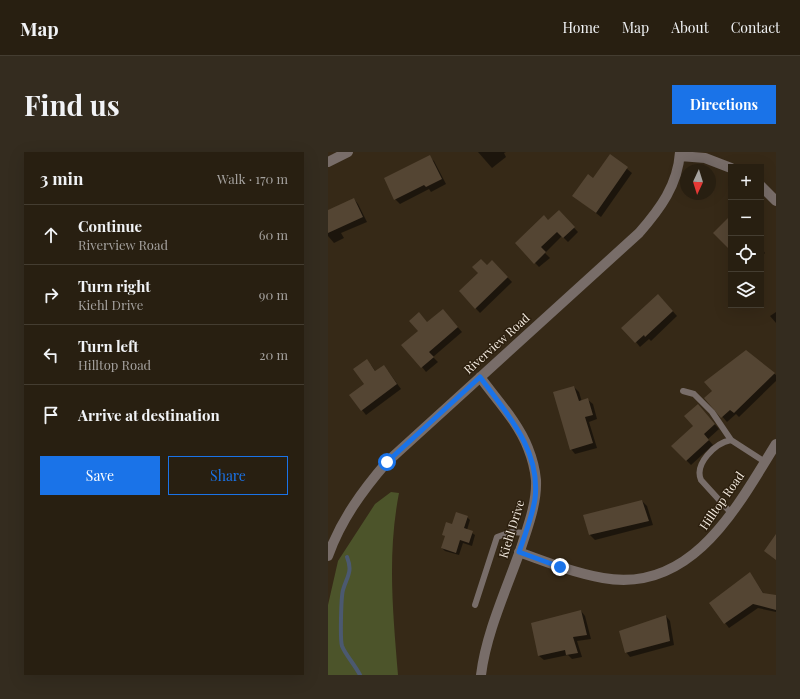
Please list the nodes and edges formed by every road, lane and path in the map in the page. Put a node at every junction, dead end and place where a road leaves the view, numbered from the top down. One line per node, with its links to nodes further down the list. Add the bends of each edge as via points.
1 (348, 152): 3 (street)
2 (680, 154): 4 (street); 7 (street, Riverview Road, via 668,195 639,233)
3 (328, 162)
4 (728, 167)
5 (764, 189): 6 (street)
6 (776, 201)
7 (480, 377): 13 (street, Kiehl Drive, via 518,429 534,466 535,500); 15 (street, Riverview Road, via 387,462 364,489 351,507)
8 (683, 391): 9 (lane, via 694,394 712,412)
9 (731, 440): 11 (lane); 12 (lane, via 717,445 698,473 701,480)
10 (776, 444): 11 (street, Hilltop Road)
11 (765, 462): 12 (street, Hilltop Road)
12 (732, 513): 14 (street, Hilltop Road, via 718,532 691,558 642,578 604,578 560,567)
13 (526, 533): 14 (street, Kiehl Drive); 16 (lane, via 511,532 497,537)
14 (519, 552): 17 (street, Kiehl Drive, via 486,649)
15 (328, 556)
16 (474, 605)
17 (481, 675)

